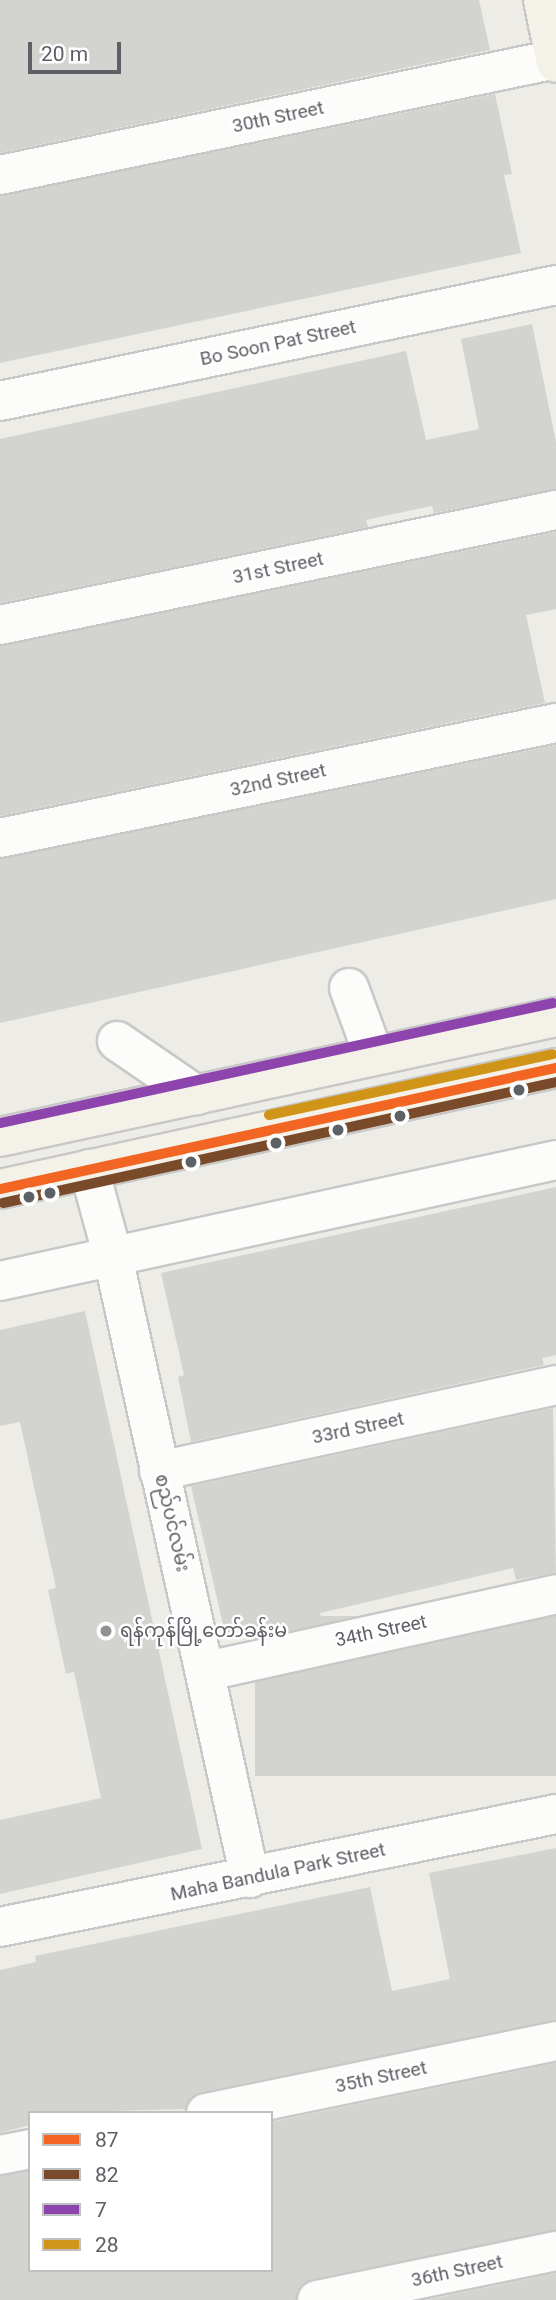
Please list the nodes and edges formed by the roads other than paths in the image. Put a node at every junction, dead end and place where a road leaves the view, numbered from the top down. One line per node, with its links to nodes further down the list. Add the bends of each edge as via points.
1 (543, 0): 2 (main road)
2 (556, 60): 3 (street, 30th Street)
3 (0, 175)
4 (556, 285): 5 (street, Bo Soon Pat Street)
5 (0, 401)
6 (556, 510): 7 (street, 31st Street)
7 (0, 625)
8 (556, 723): 9 (street, 32nd Street)
9 (0, 838)
10 (349, 988): 13 (street)
11 (556, 1017): 13 (main road)
12 (117, 1041): 15 (street)
13 (374, 1056): 15 (main road)
14 (556, 1068): 18 (main road)
15 (196, 1095): 16 (main road)
16 (0, 1137)
17 (556, 1160): 20 (street)
18 (89, 1169): 19 (main road); 20 (street, စည်ပင်လမ်း)
19 (0, 1189)
20 (113, 1256): 21 (street); 23 (street, စည်ပင်လမ်း)
21 (0, 1281)
22 (556, 1385): 23 (street, 33rd Street)
23 (159, 1471): 25 (street, စည်ပင်လမ်း)
24 (556, 1594): 25 (street, 34th Street)
25 (207, 1671): 27 (street, စည်ပင်လမ်း)
26 (556, 1814): 27 (street, Maha Bandula Park Street)
27 (250, 1878): 28 (street, Maha Bandula Park Street)
28 (0, 1927)
29 (556, 2041): 30 (street, 35th Street)
30 (216, 2111)
31 (28, 2149): 32 (street)
32 (0, 2155)
33 (556, 2251): 34 (street, 36th Street)
34 (317, 2300)

